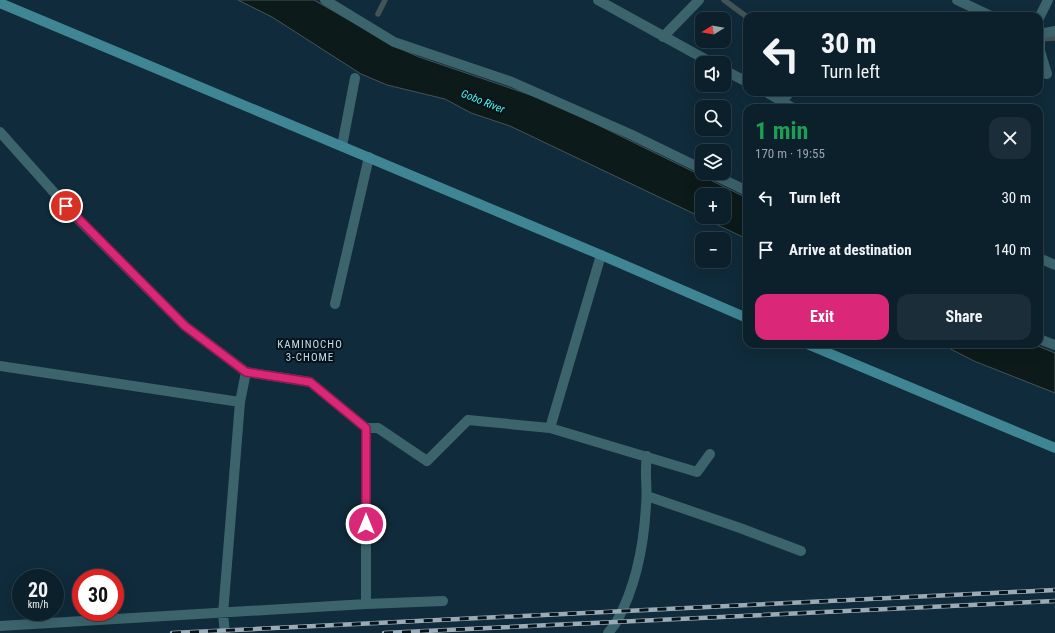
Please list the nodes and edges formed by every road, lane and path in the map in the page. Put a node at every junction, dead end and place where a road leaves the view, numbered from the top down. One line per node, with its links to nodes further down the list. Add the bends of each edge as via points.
1 (325, 0): 25 (street, via 394,42 512,82)
2 (598, 0): 11 (street)
3 (698, 0): 11 (street)
4 (957, 0): 7 (street)
5 (1048, 0): 8 (street)
6 (0, 3): 23 (street)
7 (982, 12)
8 (1042, 12)
9 (1055, 31): 10 (street)
10 (1043, 33)
11 (663, 37): 12 (street)
12 (699, 56)
13 (1043, 62): 15 (street)
14 (731, 74): 17 (street)
15 (1047, 74)
16 (355, 78): 23 (street)
17 (743, 80)
18 (773, 96): 20 (street)
19 (786, 96): 20 (street)
20 (782, 101): 21 (street)
21 (787, 104)
22 (0, 132): 37 (street, via 76,217 185,326)
23 (342, 146): 24 (street)
24 (368, 157): 28 (street); 31 (street)
25 (695, 166)
26 (724, 180): 27 (street)
27 (743, 189)
28 (601, 255): 32 (street); 40 (street)
29 (1043, 260): 30 (street)
30 (1055, 265)
31 (335, 304)
32 (743, 316)
33 (1043, 340): 34 (street)
34 (1055, 345)
35 (817, 348): 41 (street)
36 (0, 366): 38 (street)
37 (246, 372): 38 (street); 39 (street, via 310,382)
38 (240, 402): 48 (street)
39 (366, 428): 40 (street, via 378,428 427,461 468,420); 47 (street)
40 (550, 428): 43 (street)
41 (1055, 448)
42 (710, 454): 43 (street, via 697,472)
43 (648, 456): 44 (street, via 644,473)
44 (647, 496): 45 (street); 51 (street, via 639,560 627,598)
45 (801, 551)
46 (443, 601): 47 (street)
47 (366, 604): 48 (street)
48 (223, 614): 49 (street); 50 (street)
49 (0, 626)
50 (225, 633)
51 (608, 633)

